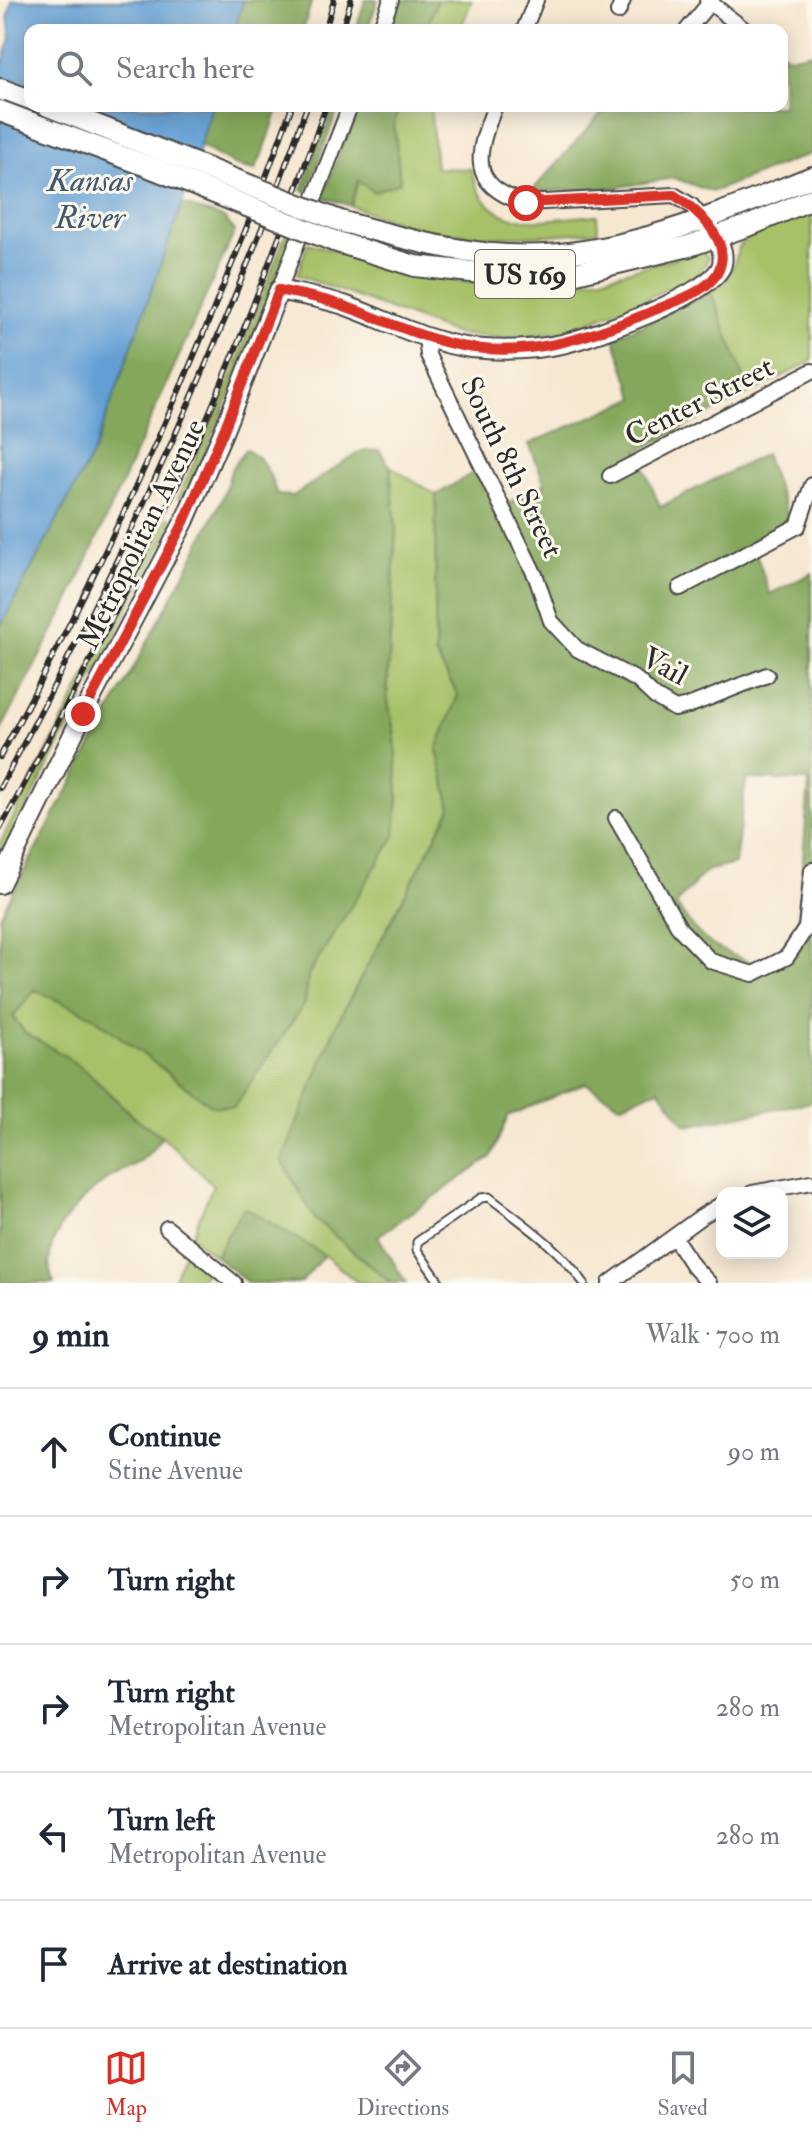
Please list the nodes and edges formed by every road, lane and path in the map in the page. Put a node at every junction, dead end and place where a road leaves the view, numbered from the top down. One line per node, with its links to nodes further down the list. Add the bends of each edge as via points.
1 (391, 0): 4 (street)
2 (536, 0): 5 (street)
3 (710, 1): 6 (street); 7 (street)
4 (382, 24)
5 (526, 24)
6 (692, 24)
7 (738, 24)
8 (0, 89): 9 (main road)
9 (24, 98)
10 (0, 111): 17 (main road, US 169, bridge)
11 (62, 112): 17 (main road, US 169, bridge)
12 (348, 112): 19 (street, Metropolitan Avenue)
13 (493, 112): 16 (street, via 482,138 480,163 486,180 503,197 526,203 674,195)
14 (812, 177): 16 (main road, US 169)
15 (812, 199): 18 (main road, US 169)
16 (703, 220): 17 (main road, US 169, via 584,251 509,255); 18 (main road)
17 (337, 231): 18 (main road, US 169, via 415,266 490,274 572,274)
18 (717, 236): 20 (main road, via 722,264 711,280 689,295 596,334 515,349 471,348)
19 (279, 290): 20 (main road, via 342,305); 29 (main road, Metropolitan Avenue, via 184,522)
20 (426, 337): 25 (street, South 8th Street, via 428,355 536,577)
21 (812, 371): 22 (street, Center Street)
22 (610, 476)
23 (812, 485): 24 (street, via 798,526)
24 (680, 588)
25 (551, 621): 26 (street, Vail, via 577,649 637,680 675,709)
26 (767, 675)
27 (616, 818): 28 (street, via 680,929 711,961 753,974 787,957 806,928)
28 (812, 870)
29 (0, 884)
30 (812, 1182): 31 (street)
31 (785, 1187)
32 (716, 1208): 34 (street)
33 (167, 1228): 35 (street)
34 (674, 1237): 38 (street); 39 (street)
35 (234, 1283)
36 (440, 1283): 37 (lane, via 417,1242 489,1197 549,1243)
37 (584, 1283)
38 (610, 1283)
39 (709, 1283)

